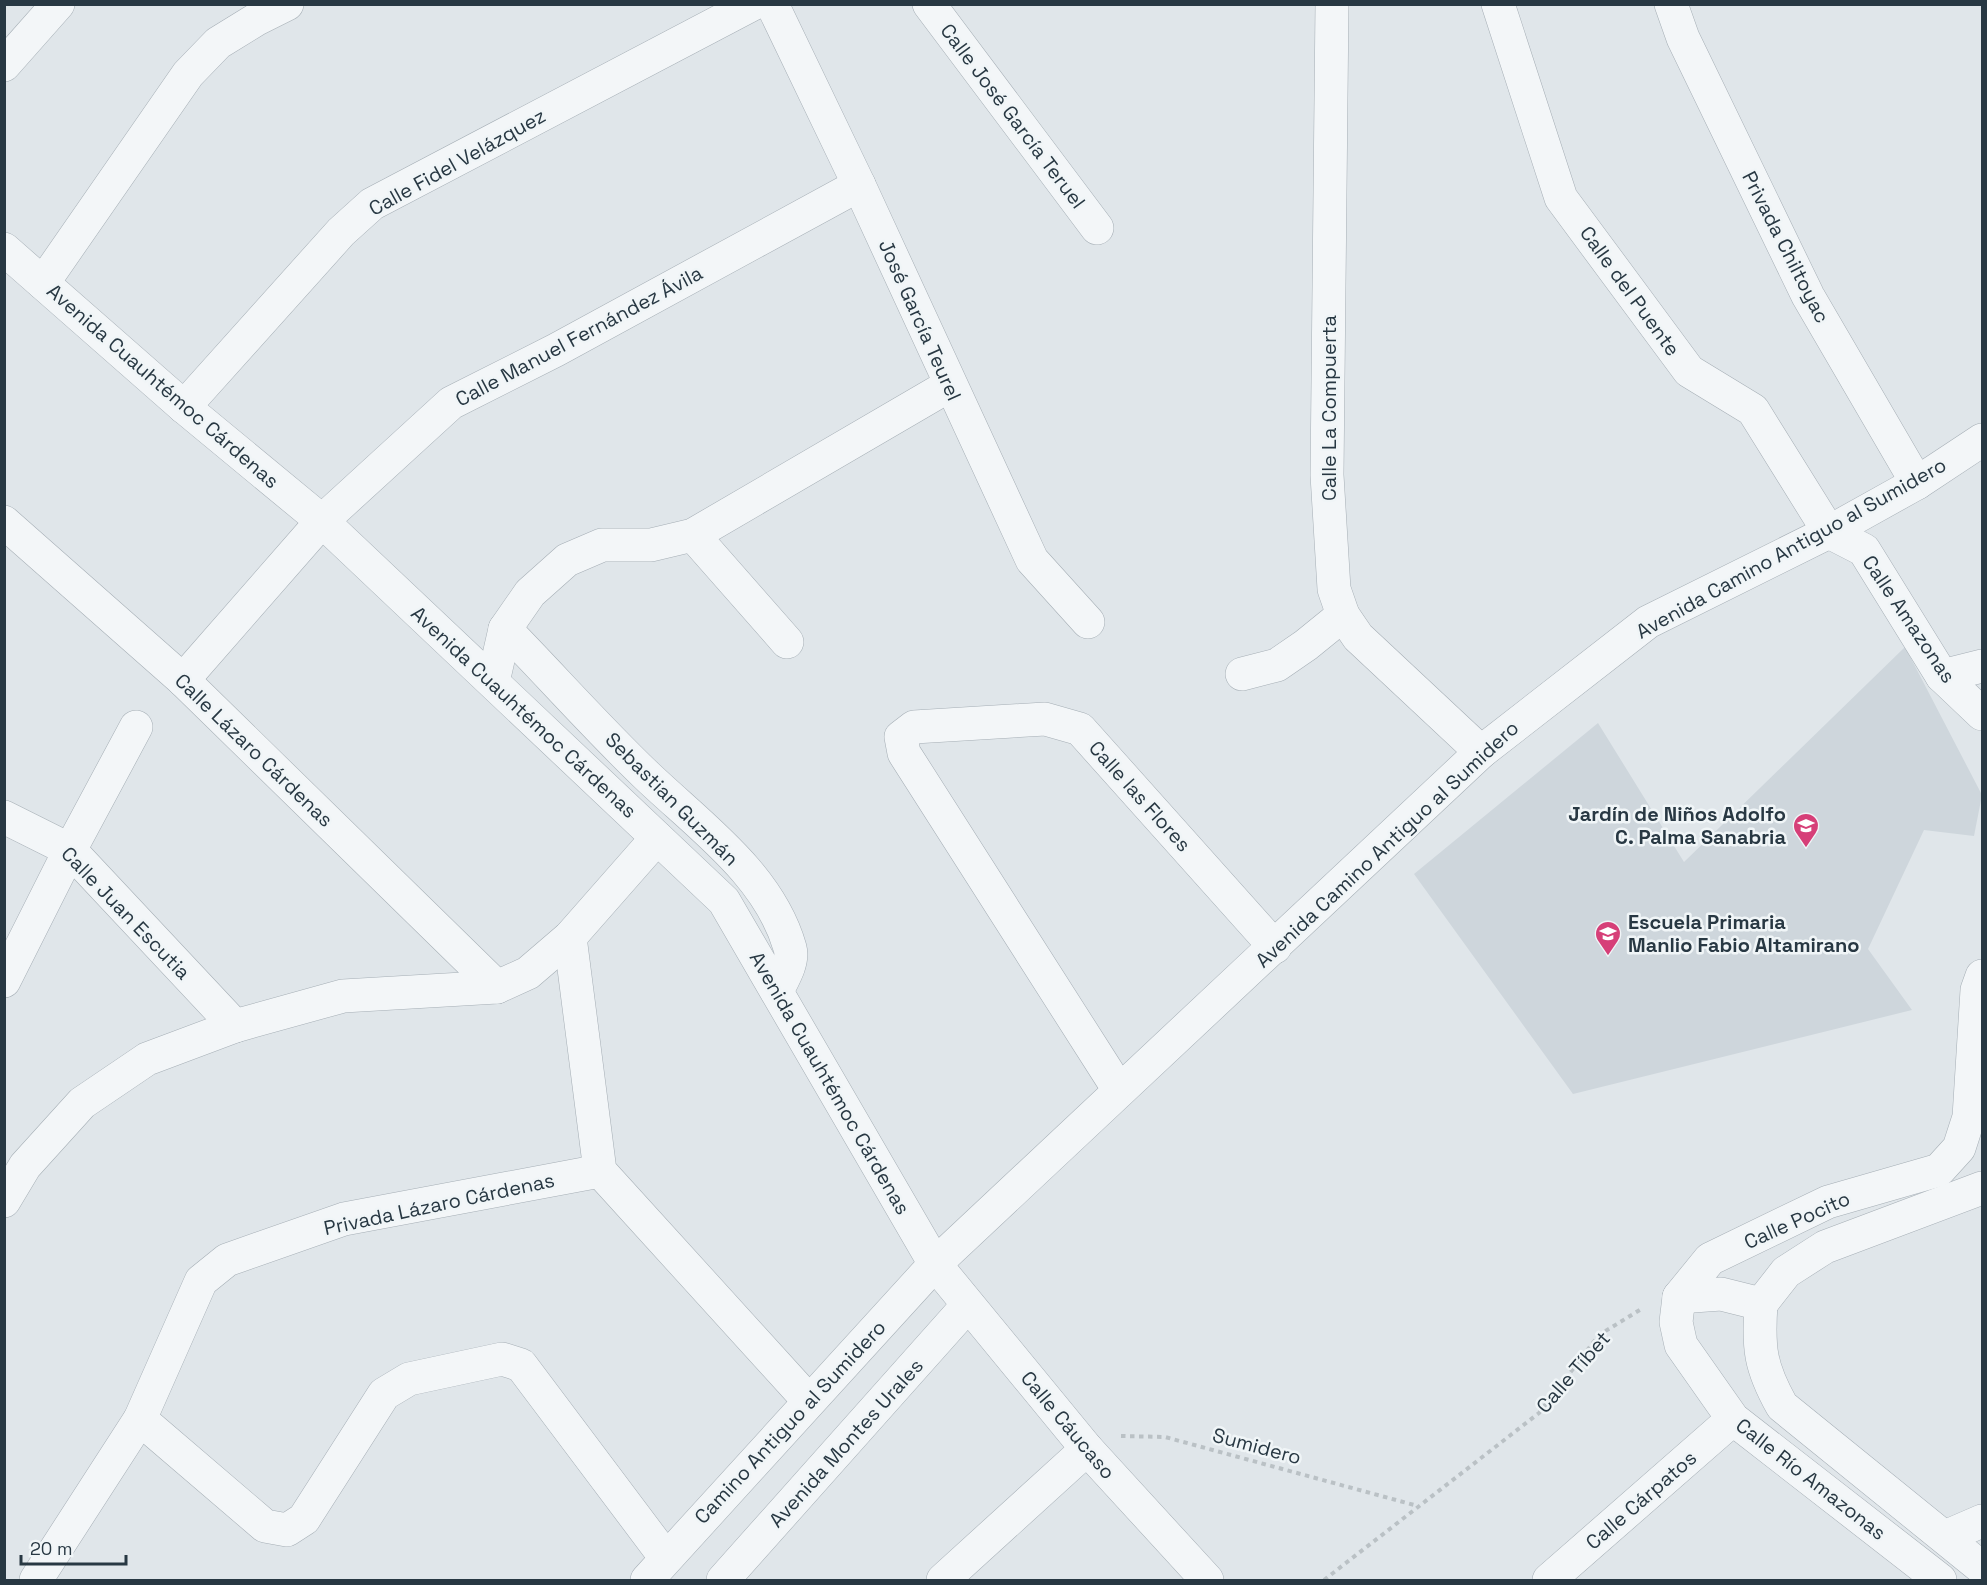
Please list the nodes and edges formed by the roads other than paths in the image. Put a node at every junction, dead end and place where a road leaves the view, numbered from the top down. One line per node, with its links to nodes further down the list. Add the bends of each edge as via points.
1 (58, 4): 9 (street)
2 (287, 4): 13 (street, via 218,44 188,74)
3 (753, 4): 15 (street, Calle Fidel Velázquez, via 372,204 341,232)
4 (772, 4): 10 (street, José García Teurel)
5 (929, 4): 11 (street, Calle José García Teruel)
6 (1332, 4): 22 (street, Calle La Compuerta, via 1327,475 1334,589)
7 (1498, 4): 20 (street, Calle del Puente, via 1561,198 1689,371 1754,410)
8 (1671, 4): 17 (street, Privada Chiltoyac, via 1683,38 1808,296)
9 (4, 65)
10 (860, 185): 14 (street, José García Teurel); 18 (street, Calle Manuel Fernández Ávila, via 452,403)
11 (1097, 228)
12 (4, 249): 13 (street, Avenida Cuauhtémoc Cárdenas)
13 (44, 283): 15 (street, Avenida Cuauhtémoc Cárdenas)
14 (950, 385): 21 (street); 23 (street, José García Teurel, via 1032,560)
15 (183, 407): 18 (street, Avenida Cuauhtémoc Cárdenas)
16 (1983, 440): 17 (street, Avenida Camino Antiguo al Sumidero)
17 (1917, 483): 20 (street, Avenida Camino Antiguo al Sumidero)
18 (322, 521): 29 (street, Calle Manuel Fernández Ávila); 30 (street, Avenida Cuauhtémoc Cárdenas)
19 (4, 522): 29 (street, Calle Lázaro Cárdenas)
20 (1829, 532): 28 (street, Calle Amazonas, via 1864,550); 33 (street, Avenida Camino Antiguo al Sumidero, via 1647,622)
21 (693, 535): 24 (street, via 651,544 602,545 567,560 530,593); 25 (street)
22 (1343, 615): 27 (street, via 1277,665); 33 (street, Calle La Compuerta, via 1358,637)
23 (1088, 622)
24 (505, 629): 30 (street); 42 (street, Sebastian Guzmán, via 644,773 718,840 759,886 791,951)
25 (787, 642)
26 (1983, 666): 28 (street)
27 (1242, 674)
28 (1942, 676): 31 (street, Calle Amazonas)
29 (183, 680): 41 (street, Calle Lázaro Cárdenas)
30 (493, 682): 35 (street, Avenida Cuauhtémoc Cárdenas)
31 (1983, 714)
32 (136, 727): 36 (street)
33 (1480, 752): 38 (street, Avenida Camino Antiguo al Sumidero)
34 (4, 817): 36 (street, Calle Juan Escutia)
35 (657, 838): 37 (street); 42 (street, Avenida Cuauhtémoc Cárdenas, via 724,901)
36 (70, 850): 40 (street); 43 (street, Calle Juan Escutia)
37 (570, 937): 41 (street, via 528,973); 45 (street)
38 (1275, 946): 44 (street, Avenida Camino Antiguo al Sumidero); 44 (street, Calle las Flores, via 1080,729 1045,719 914,727 901,737 904,753)
39 (1983, 976): 49 (street, Calle Pocito, via 1977,990 1969,1117 1959,1148 1939,1170 1828,1202 1710,1259)
40 (4, 981)
41 (497, 987): 43 (street, via 343,996)
42 (777, 991): 48 (street, Avenida Cuauhtémoc Cárdenas)
43 (235, 1026): 47 (street, via 147,1059 82,1103 25,1166)
44 (1119, 1090): 48 (street, Avenida Camino Antiguo al Sumidero)
45 (600, 1171): 52 (street); 53 (street, Privada Lázaro Cárdenas, via 344,1219 227,1260 201,1281)
46 (1983, 1188): 50 (street, Calle Pocito, via 1826,1247 1786,1272)
47 (4, 1201)
48 (935, 1264): 51 (street, Calle Cáucaso); 52 (street, Camino Antiguo al Sumidero)
49 (1679, 1297): 50 (street, via 1721,1294); 54 (street, Calle Río Amazonas, via 1676,1322 1681,1345)
50 (1761, 1304): 57 (street, Calle Río Amazonas, via 1758,1343 1767,1380 1782,1406)
51 (968, 1305): 55 (street, Calle Cáucaso); 61 (street, Avenida Montes Urales)
52 (809, 1401): 59 (street, Camino Antiguo al Sumidero)
53 (140, 1419): 59 (street, via 265,1526 287,1530 304,1519 384,1394 409,1379 502,1359 521,1365); 60 (street, Privada Lázaro Cárdenas)
54 (1733, 1419): 64 (street, Calle Cárpatos); 65 (street, Calle Río Amazonas)
55 (1087, 1449): 62 (street); 63 (street, Calle Cáucaso)
56 (1983, 1521): 57 (street)
57 (1945, 1537): 58 (street, Calle Río Amazonas)
58 (1983, 1568)
59 (656, 1569)
60 (36, 1581)
61 (723, 1581)
62 (943, 1581)
63 (1207, 1581)
64 (1549, 1581)
65 (1940, 1581)

